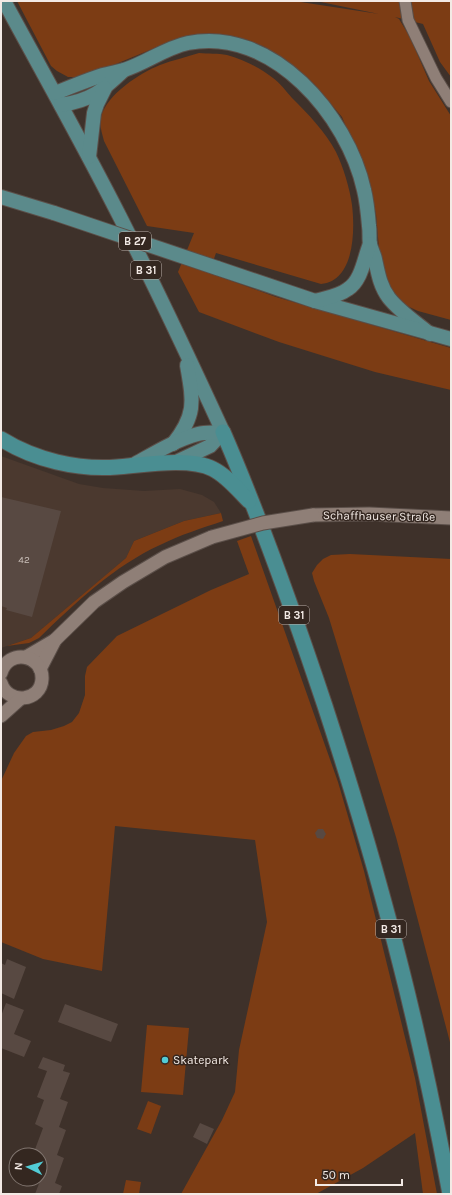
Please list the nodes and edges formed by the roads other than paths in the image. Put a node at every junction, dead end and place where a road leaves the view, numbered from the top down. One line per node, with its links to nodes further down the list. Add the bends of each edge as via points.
1 (4, 1): 5 (main road, B 31)
2 (405, 1): 6 (street, via 408,20 436,78)
3 (124, 70): 4 (main road); 5 (main road, via 102,75); 10 (main road, via 188,43 209,41 249,48 270,58 306,87 328,113 346,141 364,189)
4 (105, 88): 5 (main road, via 87,100); 7 (main road, via 94,113)
5 (58, 99): 7 (main road, B 31)
6 (451, 102)
7 (89, 157): 14 (main road, B 31)
8 (1, 196): 9 (main road, B 27)
9 (8, 201): 11 (main road, B 27, bridge)
10 (370, 244): 11 (main road, via 360,274 352,286 341,293); 12 (main road, via 381,284 388,297)
11 (315, 301): 12 (main road, B 27)
12 (430, 334): 13 (main road, B 27)
13 (451, 339)
14 (183, 347): 15 (main road, B 31); 17 (main road, via 192,408 185,428)
15 (223, 432): 17 (main road, via 200,434); 18 (main road, via 210,446); 20 (highway, B 31)
16 (1, 439): 19 (highway, via 31,455 57,462 94,467)
17 (173, 444): 19 (main road)
18 (174, 463): 19 (highway); 20 (highway, via 197,464 213,469 227,479)
19 (131, 466)
20 (254, 507): 29 (highway, B 31, via 312,668 362,826 401,969 438,1128)
21 (451, 518): 22 (main road, Schaffhauser Straße, bridge, via 369,514 313,515 263,523 212,537 165,557 123,582 94,602)
22 (55, 640): 23 (main road, Schaffhauser Straße); 24 (main road, Schaffhauser Straße)
23 (26, 657): 24 (main road, via 35,661); 25 (main road, Schaffhauser Straße, via 11,659)
24 (40, 669): 27 (main road, via 42,680 38,691)
25 (1, 673)
26 (2, 689): 27 (main road)
27 (20, 699): 28 (main road)
28 (1, 716)
29 (450, 1194)

